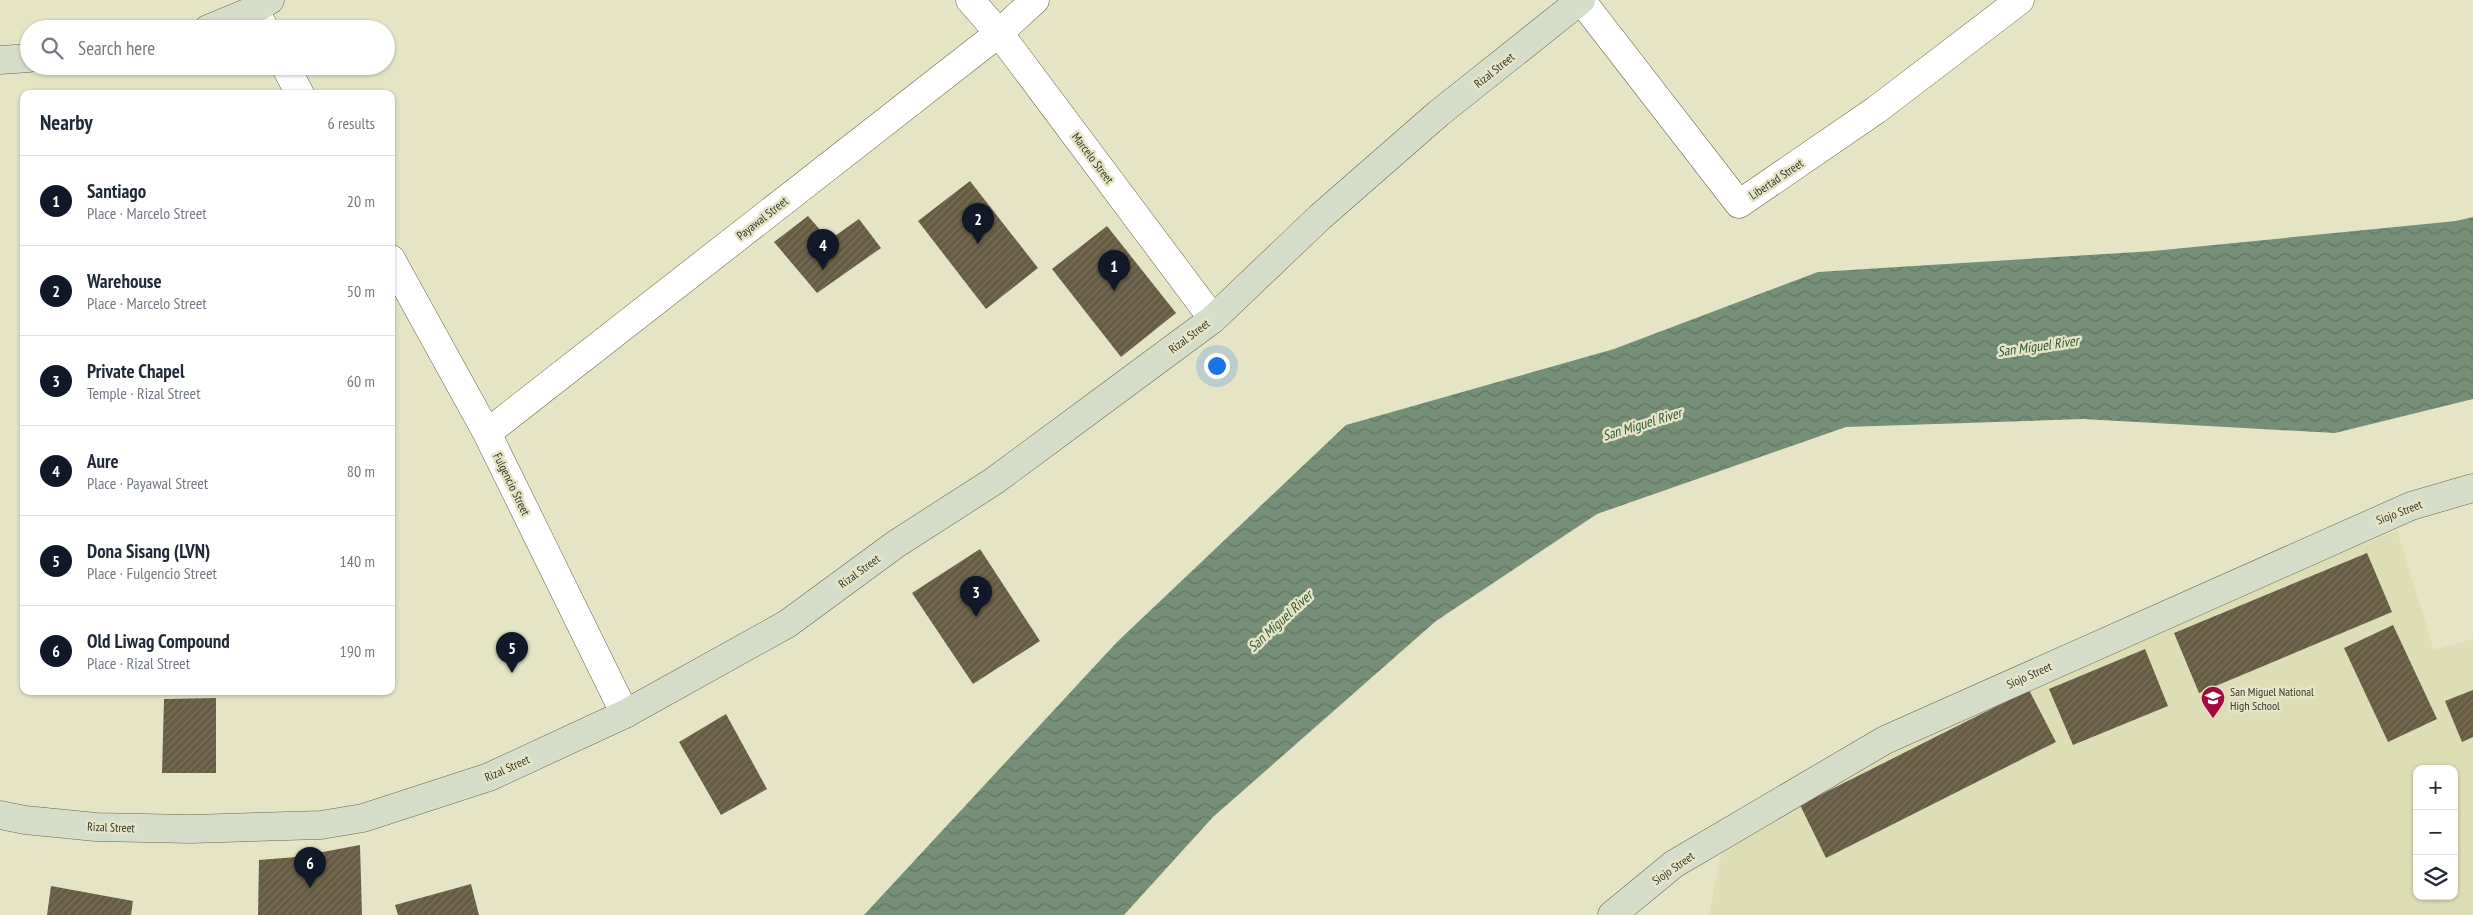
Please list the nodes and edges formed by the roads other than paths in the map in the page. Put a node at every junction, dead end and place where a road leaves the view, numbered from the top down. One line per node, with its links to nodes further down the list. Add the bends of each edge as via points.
1 (970, 0): 7 (street, Marcelo Street)
2 (1035, 0): 7 (street, Payawal Street)
3 (1581, 0): 4 (street, Libertad Street, via 1739,204 1876,110); 13 (main road, Rizal Street, via 1439,113 1320,217)
4 (2020, 0)
5 (263, 13): 6 (main road)
6 (239, 20)
7 (999, 33): 13 (street, Marcelo Street); 14 (street, Payawal Street)
8 (20, 59): 9 (main road)
9 (0, 60)
10 (290, 75): 11 (street)
11 (298, 90)
12 (395, 266): 14 (street, Fulgencio Street)
13 (1213, 319): 16 (main road, Rizal Street, via 994,481 896,544 787,624)
14 (488, 433): 16 (street, Fulgencio Street)
15 (2473, 488): 18 (main road, Siojo Street, via 2411,506 1885,740 1674,864)
16 (624, 714): 17 (main road, Rizal Street, via 489,777 362,818 322,825 191,829 96,827)
17 (0, 815)
18 (1612, 915)

